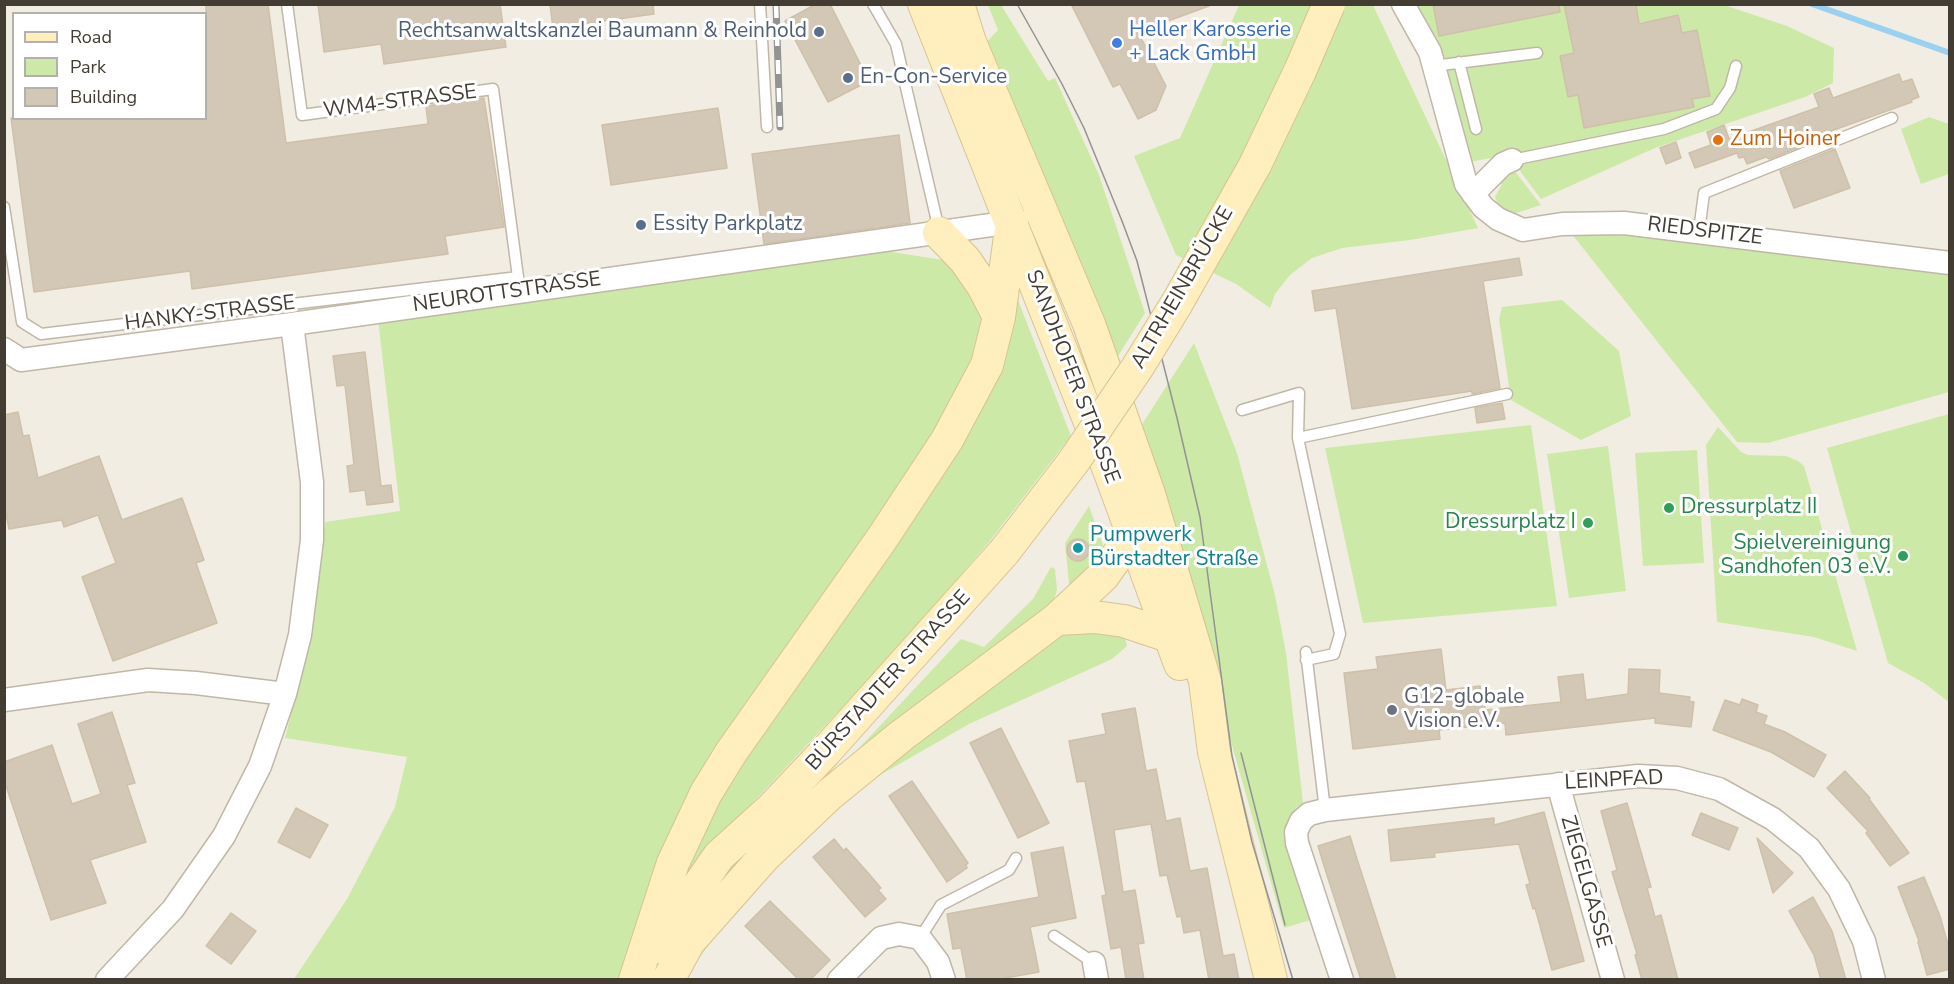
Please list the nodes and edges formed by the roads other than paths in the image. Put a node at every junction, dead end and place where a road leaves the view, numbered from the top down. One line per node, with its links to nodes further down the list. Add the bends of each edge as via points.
1 (287, 4): 23 (lane, WM4-STRASSE, via 302,115 493,89)
2 (760, 4): 13 (lane)
3 (873, 4): 21 (lane, via 896,44)
4 (924, 4): 19 (main road, SANDHOFER STRASSE)
5 (958, 4): 18 (main road, SANDHOFER STRASSE, via 970,42)
6 (1329, 4): 32 (main road, ALTRHEINBRÜCKE, bridge, via 1254,165 1177,303 1074,461)
7 (1403, 4): 10 (street, RIEDSPITZE, via 1430,52)
8 (1536, 53): 9 (lane)
9 (1459, 62): 10 (lane); 14 (lane)
10 (1433, 66): 16 (street, RIEDSPITZE, via 1466,184)
11 (1736, 66): 15 (lane, via 1730,88 1716,109 1664,129)
12 (1892, 118): 20 (lane, via 1704,193)
13 (767, 127)
14 (1476, 129)
15 (1512, 160): 16 (street)
16 (1473, 194): 20 (street, RIEDSPITZE, via 1498,219 1523,230 1562,224 1624,223)
17 (4, 207): 23 (lane, HANKY-STRASSE, via 22,322 41,334)
18 (1041, 210): 19 (main road); 30 (main road, SANDHOFER STRASSE, via 1089,324)
19 (1012, 222): 21 (street, NEUROTTSTRASSE); 24 (main road); 31 (main road, SANDHOFER STRASSE)
20 (1699, 231): 22 (street, RIEDSPITZE)
21 (939, 233): 24 (main road, via 965,260); 25 (street, NEUROTTSTRASSE)
22 (1950, 263)
23 (518, 277)
24 (999, 317): 47 (main road, via 987,365 947,440 706,793 673,862)
25 (292, 324): 26 (street, NEUROTTSTRASSE, via 21,360); 35 (street, via 312,482 312,540 300,635)
26 (4, 349)
27 (1507, 394): 29 (lane)
28 (1242, 410): 29 (lane, via 1299,393)
29 (1298, 438): 40 (lane, via 1340,634 1334,654 1306,656)
30 (1149, 494): 31 (main road); 37 (main road, SANDHOFER STRASSE, via 1205,681)
31 (1131, 534): 33 (main road, via 1103,576); 34 (main road, SANDHOFER STRASSE)
32 (1004, 552): 39 (main road, BÜRSTADTER STRASSE)
33 (1057, 619): 34 (main road, via 1124,621); 44 (main road, via 830,794 764,857)
34 (1170, 636): 37 (main road, SANDHOFER STRASSE)
35 (285, 694): 36 (street, via 148,680); 46 (street, via 260,766 224,836 173,909)
36 (4, 700)
37 (1214, 752): 51 (main road, SANDHOFER STRASSE)
38 (1558, 784): 40 (street, LEINPFAD); 53 (street, ZIEGELGASSE); 54 (street, LEINPFAD, via 1638,776 1677,778 1719,789 1773,819 1809,848 1839,889 1863,941)
39 (772, 808): 44 (main road, BÜRSTADTER STRASSE); 47 (main road, BÜRSTADTER STRASSE, via 719,856)
40 (1325, 810): 52 (street, via 1308,814 1296,832)
41 (1016, 858): 43 (lane, via 1010,870 941,904)
42 (1054, 936): 45 (lane)
43 (920, 938): 49 (street, via 899,934 881,938); 50 (street, via 938,962)
44 (687, 944): 48 (main road, BÜRSTADTER STRASSE)
45 (1095, 971)
46 (107, 980)
47 (635, 980)
48 (668, 980)
49 (839, 980)
50 (944, 980)
51 (1271, 980)
52 (1342, 980)
53 (1612, 980)
54 (1874, 980)

